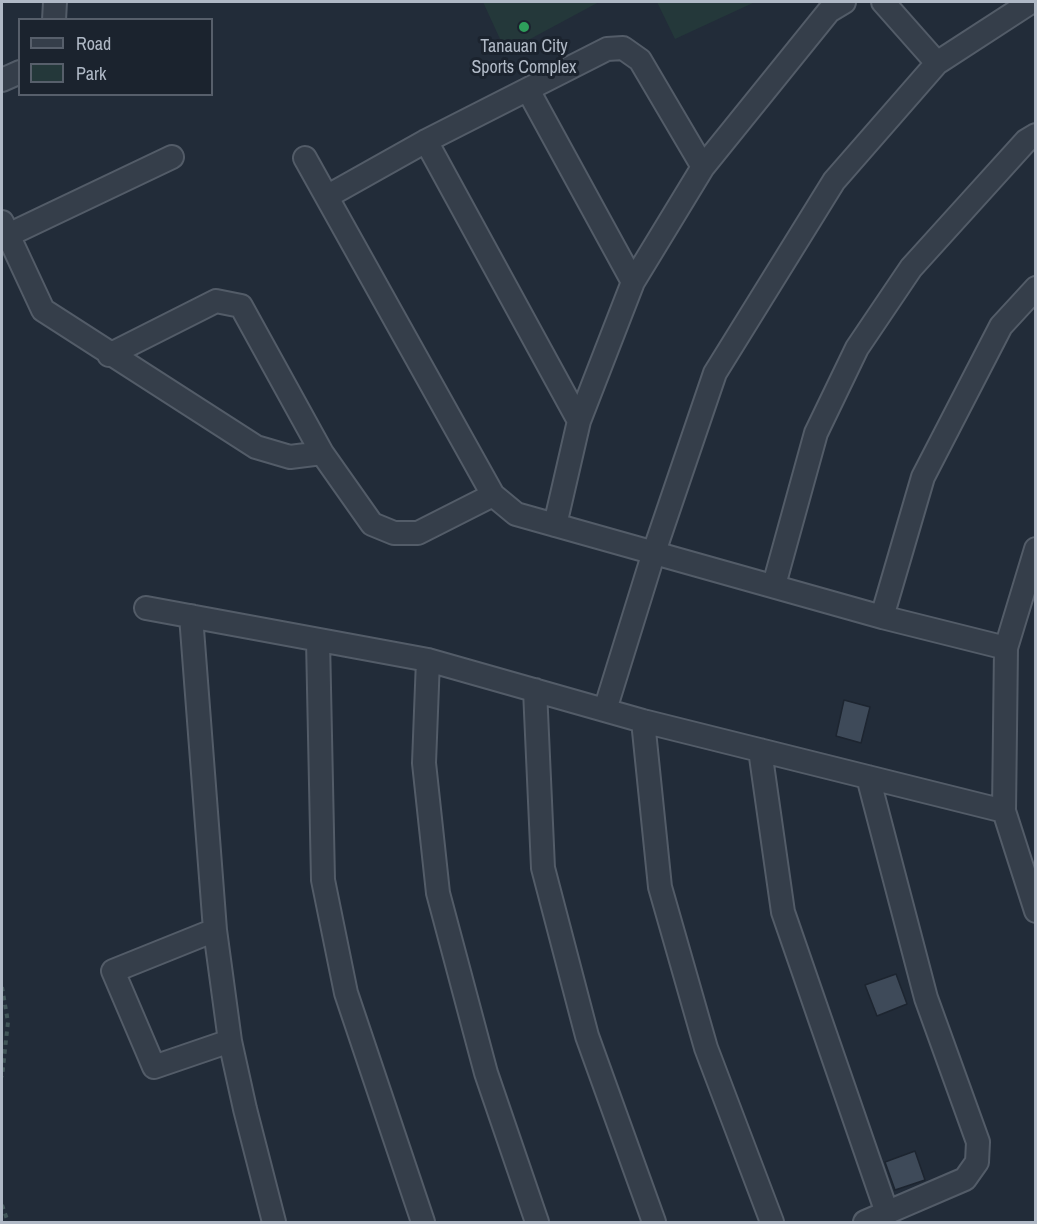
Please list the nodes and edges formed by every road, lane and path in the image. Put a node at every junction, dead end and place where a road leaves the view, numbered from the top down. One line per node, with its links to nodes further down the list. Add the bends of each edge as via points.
1 (55, 2): 5 (street)
2 (844, 2): 14 (street, via 829,11)
3 (883, 2): 6 (street)
4 (1031, 2): 6 (street)
5 (54, 18)
6 (936, 63): 25 (street, via 834,181 715,373)
7 (18, 73): 8 (street)
8 (2, 80)
9 (528, 90): 11 (street); 14 (street, via 607,49 623,48 640,60); 17 (street)
10 (1035, 135): 26 (street, via 911,268 857,348 816,433)
11 (426, 141): 15 (street); 20 (street)
12 (172, 157): 16 (street)
13 (304, 158): 15 (street)
14 (703, 167): 17 (street)
15 (328, 196): 22 (street)
16 (4, 232): 19 (street, via 43,310)
17 (633, 282): 20 (street)
18 (1035, 288): 29 (street, via 1001,326 923,477)
19 (109, 355): 21 (street, via 256,447 290,458); 21 (street, via 216,301 241,306)
20 (579, 421): 23 (street)
21 (322, 453): 22 (street, via 372,524 394,533 418,533)
22 (493, 495): 23 (street, via 516,514)
23 (555, 525): 25 (street)
24 (1035, 549): 31 (street)
25 (654, 552): 26 (street); 34 (street)
26 (774, 585): 29 (street)
27 (146, 608): 28 (street)
28 (191, 616): 30 (street); 40 (street)
29 (882, 617): 31 (street)
30 (318, 640): 32 (street); 48 (street, via 322,880 346,993)
31 (1006, 648): 38 (street)
32 (428, 660): 33 (street); 49 (street, via 424,763 438,893 486,1072)
33 (535, 690): 34 (street); 50 (street, via 543,868 587,1036)
34 (605, 710): 35 (street)
35 (643, 721): 36 (street); 51 (street, via 660,887 706,1048)
36 (760, 750): 37 (street); 45 (street, via 783,912)
37 (868, 777): 38 (street); 45 (street, via 926,998 978,1142 977,1162 965,1179)
38 (1004, 811): 39 (street)
39 (1035, 911)
40 (215, 930): 42 (street); 42 (street, via 113,971 154,1067)
41 (2, 987): 43 (path, via 8,1022)
42 (231, 1041): 47 (street)
43 (2, 1077)
44 (2, 1205): 46 (path)
45 (887, 1213): 52 (street)
46 (8, 1222)
47 (274, 1222)
48 (423, 1222)
49 (537, 1222)
50 (654, 1222)
51 (772, 1222)
52 (865, 1222)

